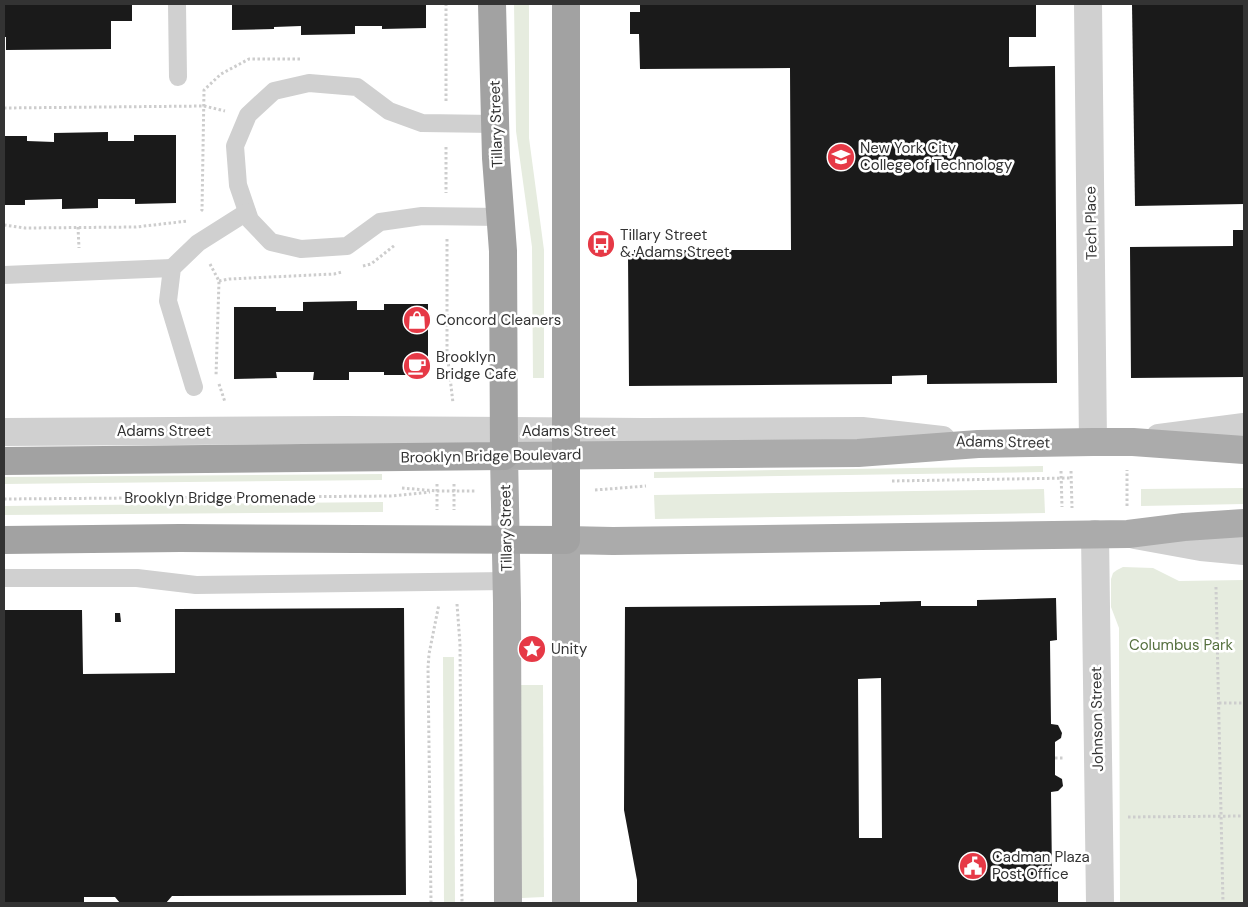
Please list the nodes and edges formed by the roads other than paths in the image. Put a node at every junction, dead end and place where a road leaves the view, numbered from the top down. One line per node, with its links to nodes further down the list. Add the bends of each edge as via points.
1 (177, 4): 5 (lane)
2 (492, 4): 6 (highway, Tillary Street)
3 (566, 4): 16 (highway)
4 (1088, 4): 14 (street, Tech Place)
5 (178, 77)
6 (495, 124): 7 (lane, via 422,123 390,111 357,87 309,83 274,91 248,115 235,146 238,185); 8 (highway, Tillary Street)
7 (247, 212): 8 (lane, via 250,220 271,242 301,248 347,246 380,222 422,216); 9 (lane, via 198,243)
8 (502, 217): 15 (highway, Tillary Street)
9 (172, 268): 10 (lane); 11 (lane, via 168,301)
10 (4, 275)
11 (194, 386)
12 (1244, 427): 19 (street, Adams Street)
13 (4, 432): 15 (street, Adams Street, via 336,430)
14 (1093, 442): 17 (main road, Adams Street); 19 (main road, Adams Street)
15 (504, 443): 16 (street, Adams Street); 20 (highway, Brooklyn Bridge Boulevard); 24 (main road, Tillary Street)
16 (566, 443): 17 (main road, Brooklyn Bridge Boulevard, via 858,453); 26 (highway)
17 (978, 444)
18 (1244, 450): 19 (main road, Adams Street)
19 (1130, 453)
20 (4, 461)
21 (1128, 523): 22 (main road, via 1184,527); 23 (main road); 27 (street, via 1201,547)
22 (1244, 524)
23 (1095, 534): 26 (main road); 32 (street, Johnson Street)
24 (506, 539): 25 (highway); 26 (highway); 29 (main road, Tillary Street)
25 (4, 540)
26 (566, 540): 31 (main road)
27 (1244, 551)
28 (4, 578): 29 (lane, via 137,578 196,585)
29 (507, 581): 30 (main road, Tillary Street)
30 (508, 903)
31 (566, 903)
32 (1100, 903)

